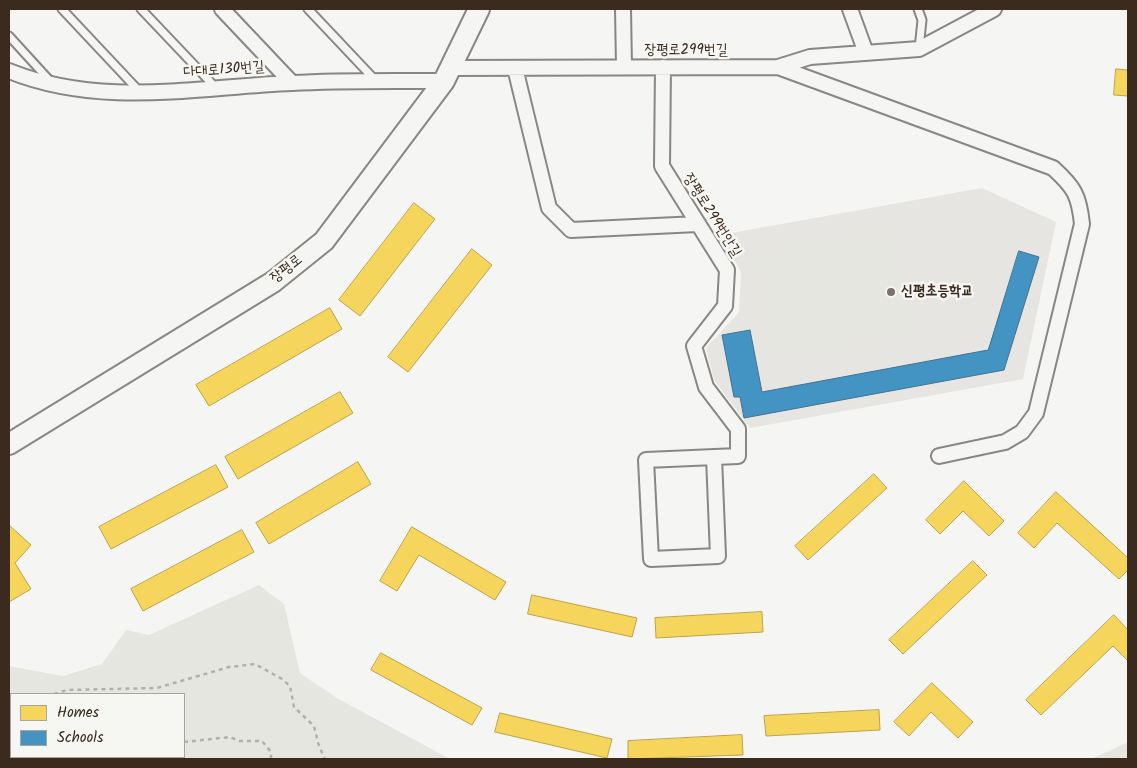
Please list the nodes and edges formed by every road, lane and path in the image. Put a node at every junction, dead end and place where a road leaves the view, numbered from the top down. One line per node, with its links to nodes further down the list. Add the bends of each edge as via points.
1 (62, 9): 23 (lane)
2 (141, 9): 22 (lane)
3 (222, 9): 20 (street)
4 (308, 9): 19 (lane)
5 (479, 9): 18 (main road, 장평로)
6 (623, 9): 16 (street)
7 (850, 9): 12 (street)
8 (918, 9): 11 (lane, via 922,20)
9 (994, 9): 11 (street)
10 (9, 36): 21 (lane)
11 (919, 49): 12 (street, 장평로299번길)
12 (866, 53): 14 (street, 장평로299번길, via 810,57)
13 (663, 67): 14 (street, 장평로299번길); 16 (street, 장평로299번길); 24 (street, 장평로299번안길, via 662,166)
14 (778, 67): 26 (street, via 1053,168 1070,184 1079,201 1082,224 1036,414 1022,432 1005,442)
15 (515, 68): 16 (street, 장평로299번길); 18 (street, 장평로299번길); 24 (street, via 549,208 571,230)
16 (624, 68)
17 (11, 75): 21 (street, 다대로130번길)
18 (447, 75): 19 (street, 다대로130번길); 25 (main road, 장평로, via 324,241 273,282)
19 (376, 81): 20 (street, 다대로130번길)
20 (292, 82): 22 (street, 다대로130번길)
21 (54, 84): 23 (street, 다대로130번길, via 95,92)
22 (216, 88): 23 (street, 다대로130번길)
23 (143, 94)
24 (698, 224): 27 (street, 장평로299번안길, via 727,270 725,306 694,346 706,387 738,429 738,456)
25 (9, 444)
26 (939, 456)
27 (714, 457): 27 (street, 장평로299번안길, via 718,556 651,559 646,460)
28 (57, 693): 31 (path, via 67,690 158,688 230,667 255,664 290,686 294,707 314,726)
29 (185, 742): 30 (path, via 230,737 239,741 262,741 271,752)
30 (271, 759)
31 (325, 759)

